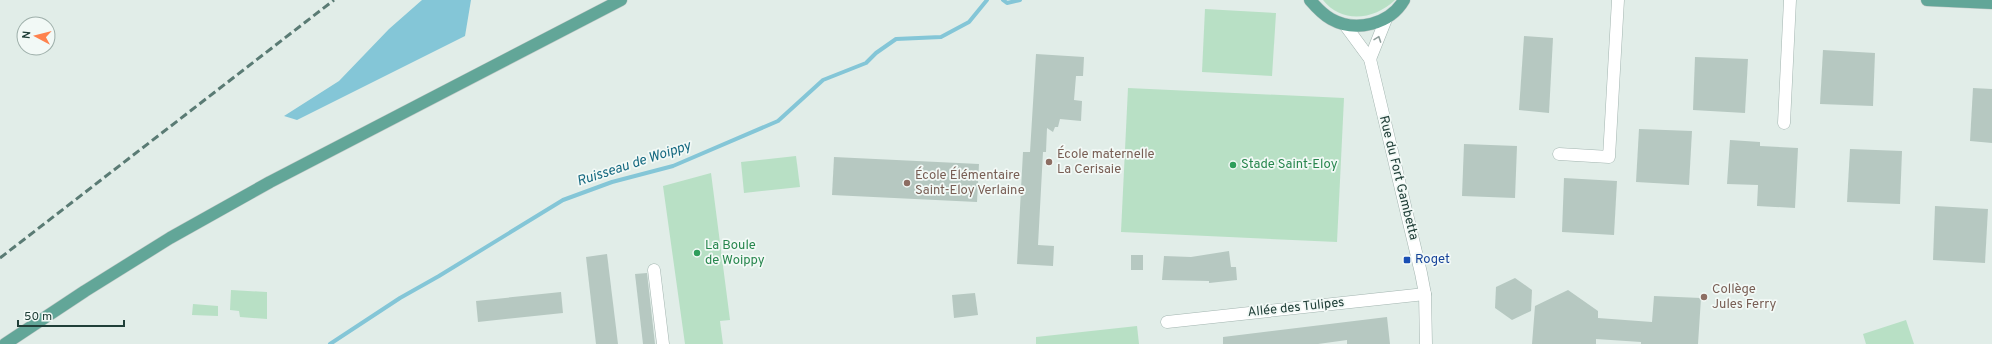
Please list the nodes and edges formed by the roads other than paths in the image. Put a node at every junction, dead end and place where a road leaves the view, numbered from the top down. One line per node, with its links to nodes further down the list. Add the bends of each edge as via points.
1 (621, 0): 16 (main road, via 263,185 170,238)
2 (1310, 0): 9 (main road, via 1319,11)
3 (1404, 0): 8 (main road)
4 (1618, 0): 12 (street, via 1609,157)
5 (1790, 0): 11 (street)
6 (1926, 0): 7 (main road)
7 (1992, 3)
8 (1386, 19): 9 (main road, via 1366,25); 10 (street, one-way to 8)
9 (1345, 25): 10 (street, Rue du Fort Gambetta)
10 (1370, 59): 14 (street, Rue du Fort Gambetta)
11 (1784, 123)
12 (1560, 154)
13 (654, 270): 17 (street)
14 (1425, 294): 15 (street, Allée des Tulipes); 18 (street, Rue du Fort Gambetta)
15 (1167, 322)
16 (5, 344)
17 (664, 344)
18 (1426, 344)

